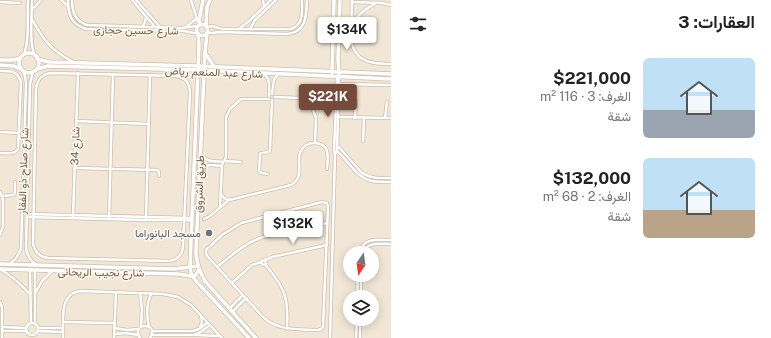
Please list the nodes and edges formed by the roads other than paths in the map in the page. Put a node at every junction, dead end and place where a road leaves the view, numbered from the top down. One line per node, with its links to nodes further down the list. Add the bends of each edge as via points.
1 (28, 0): 43 (street)
2 (32, 0): 27 (street)
3 (42, 0): 27 (street)
4 (61, 0): 25 (street)
5 (68, 0): 25 (street, شارع حسين حجازى)
6 (72, 0): 35 (street, شارع حسين حجازى, via 73,13 83,24)
7 (132, 0): 28 (street)
8 (136, 0): 36 (street)
9 (191, 0): 29 (street)
10 (203, 0): 32 (street)
11 (210, 0): 33 (street, via 207,7)
12 (263, 0): 26 (street)
13 (272, 0): 26 (street)
14 (276, 0): 31 (street)
15 (302, 0): 40 (street, via 302,19 294,28)
16 (307, 0): 41 (street, via 305,20 295,32)
17 (334, 0): 72 (street)
18 (340, 0): 75 (street)
19 (371, 0): 23 (street)
20 (352, 1): 23 (street); 34 (street)
21 (0, 2): 22 (street)
22 (20, 3)
23 (377, 3): 24 (street); 34 (street, via 362,12)
24 (391, 5)
25 (68, 6): 36 (street, شارع حسين حجازى, via 73,20 86,29)
26 (264, 7): 38 (street)
27 (32, 10): 30 (street)
28 (146, 16): 35 (street); 36 (street)
29 (197, 18): 32 (street); 37 (street)
30 (32, 19): 44 (street); 51 (street, via 51,47)
31 (254, 21): 39 (street); 40 (street)
32 (199, 25): 33 (street); 37 (street, شارع حسين حجازى); 42 (street)
33 (207, 26): 38 (street); 41 (street)
34 (352, 26): 52 (street, via 352,44 360,57 368,62)
35 (142, 27): 36 (street, شارع حسين حجازى)
36 (157, 28): 37 (street, شارع حسين حجازى); 42 (street, شارع حسين حجازى)
37 (184, 28)
38 (238, 29): 39 (street)
39 (250, 29): 40 (street)
40 (257, 29)
41 (207, 32): 42 (street, via 203,35); 45 (street, طريق الشروق)
42 (198, 33): 56 (street, طريق الشروق)
43 (26, 48): 44 (street); 46 (street)
44 (32, 48): 47 (street)
45 (205, 53): 57 (street, طريق الشروق); 58 (street)
46 (21, 57): 47 (street, via 29,54); 49 (street); 60 (street)
47 (36, 58): 50 (street, شارع عبد المنعم رياض); 61 (street)
48 (0, 60): 49 (street)
49 (14, 60): 54 (street)
50 (44, 61): 51 (street, شارع عبد المنعم رياض); 59 (street)
51 (73, 62): 55 (street, شارع عبد المنعم رياض)
52 (391, 64)
53 (0, 65): 54 (street)
54 (14, 66): 60 (street)
55 (125, 66): 56 (street, شارع عبد المنعم رياض); 59 (street, شارع عبد المنعم رياض); 62 (street, شارع عبد المنعم رياض)
56 (198, 66): 57 (street, شارع عبد المنعم رياض); 62 (street, طريق الشروق)
57 (204, 66): 58 (street, شارع عبد المنعم رياض); 64 (street, طريق الشروق)
58 (214, 66): 65 (street, شارع عبد المنعم رياض)
59 (44, 67): 61 (street, شارع عبد المنعم رياض)
60 (20, 69): 66 (street)
61 (37, 69): 67 (street)
62 (198, 70): 64 (street, شارع عبد المنعم رياض); 129 (street, طريق الشروق)
63 (0, 71): 94 (street, via 13,72 20,80)
64 (204, 71): 65 (street, شارع عبد المنعم رياض); 100 (street, طريق الشروق)
65 (252, 71): 69 (street, شارع عبد المنعم رياض); 71 (street, شارع عبد المنعم رياض)
66 (24, 72): 67 (street); 76 (street, شارع صلاح ذو الفقار)
67 (33, 72): 77 (street, شارع صلاح ذو الفقار)
68 (78, 73): 70 (street); 90 (street, شارع 34); 123 (street, via 48,73 37,83)
69 (280, 73): 71 (street, شارع عبد المنعم رياض); 72 (street, شارع عبد المنعم رياض); 81 (street, via 274,80)
70 (113, 74): 74 (street); 91 (street)
71 (263, 74): 82 (street, via 269,80)
72 (332, 74): 75 (street, شارع عبد المنعم رياض)
73 (391, 74): 75 (street, شارع عبد المنعم رياض)
74 (150, 75): 92 (street); 128 (street, via 180,76 190,87)
75 (338, 75): 78 (street, شارع عبد المنعم رياض); 79 (street)
76 (26, 79): 77 (street); 114 (street, شارع صلاح ذو الفقار)
77 (31, 79): 115 (street, شارع صلاح ذو الفقار)
78 (391, 79)
79 (338, 84): 80 (street); 85 (street); 97 (street)
80 (391, 85)
81 (274, 95): 82 (street, via 274,99); 82 (street, via 270,94); 96 (street, via 298,98 313,110 316,116)
82 (270, 98): 101 (street, via 243,99 230,109 226,117); 109 (street, via 270,151 261,153 260,166 260,173)
83 (356, 101): 86 (street)
84 (386, 102): 88 (street)
85 (338, 117): 86 (street); 97 (street)
86 (355, 118): 87 (street)
87 (364, 118): 88 (street); 95 (street)
88 (385, 118): 89 (street)
89 (391, 118)
90 (76, 121): 91 (street); 104 (street, شارع 34)
91 (112, 122): 92 (street); 105 (street)
92 (149, 124): 107 (street)
93 (0, 132): 94 (street)
94 (19, 133): 99 (street, via 17,151 12,154)
95 (363, 141)
96 (315, 143): 106 (street, via 321,144 327,151); 119 (street, via 306,144 301,150 299,177 293,184)
97 (336, 146): 98 (street); 111 (street, via 361,172 373,178)
98 (336, 151): 113 (street, via 366,179); 199 (street)
99 (0, 153)
100 (200, 154): 101 (street, via 204,159); 108 (street, طريق الشروق)
101 (224, 161): 102 (street); 103 (street)
102 (240, 162)
103 (222, 166): 108 (street, via 207,165); 117 (street)
104 (75, 168): 105 (street); 124 (street, شارع 34)
105 (111, 169): 107 (street); 125 (street)
106 (327, 169)
107 (147, 170): 110 (street, via 158,171); 126 (street)
108 (200, 171): 130 (street, طريق الشروق)
109 (268, 174)
110 (159, 176)
111 (391, 178)
112 (15, 182): 118 (street, via 16,193)
113 (391, 182)
114 (22, 191): 115 (street); 133 (street, شارع صلاح ذو الفقار)
115 (27, 191): 122 (street, شارع صلاح ذو الفقار)
116 (0, 192): 118 (street)
117 (221, 194): 119 (street); 120 (street)
118 (2, 196): 121 (street)
119 (229, 200): 120 (street)
120 (220, 207): 127 (street)
121 (1, 213): 132 (street)
122 (27, 216): 123 (street); 134 (street, شارع صلاح ذو الفقار)
123 (34, 216): 124 (street); 128 (street, via 33,247 40,256 48,258 172,261 182,252)
124 (73, 217): 125 (street)
125 (109, 218): 126 (street)
126 (146, 219): 128 (street)
127 (204, 219)
128 (184, 220): 129 (street)
129 (191, 220): 130 (street); 147 (street, طريق الشروق)
130 (197, 220): 150 (street, طريق الشروق)
131 (328, 223): 137 (street); 148 (street, via 255,240); 148 (street, via 328,206 324,202 244,222 224,234 207,249 206,255)
132 (0, 235)
133 (21, 238): 134 (street); 143 (street, شارع صلاح ذو الفقار, via 18,256)
134 (26, 238): 145 (street, شارع صلاح ذو الفقار, via 28,256)
135 (391, 240): 138 (street, via 369,241)
136 (391, 244): 139 (street)
137 (327, 245): 140 (street); 182 (street, via 323,327 318,330)
138 (362, 246)
139 (368, 246)
140 (266, 260): 141 (street); 144 (street)
141 (261, 262): 144 (street); 157 (street, via 252,265)
142 (0, 264): 143 (street, شارع نجيب الريحانى)
143 (8, 264): 145 (street, شارع نجيب الريحانى)
144 (265, 264): 182 (street, via 285,296 288,310)
145 (37, 265): 146 (street, شارع نجيب الريحانى)
146 (128, 267): 149 (street, شارع نجيب الريحانى); 154 (street)
147 (190, 267): 149 (street, شارع نجيب الريحانى); 150 (street, شارع نجيب الريحانى); 156 (street, طريق الشروق)
148 (217, 267): 157 (street)
149 (168, 268): 155 (street)
150 (198, 268): 156 (street, via 197,274); 166 (street, طريق الشروق, via 205,281)
151 (0, 269): 152 (street, شارع نجيب الريحانى); 160 (street)
152 (33, 270): 153 (street, شارع نجيب الريحانى); 160 (street); 161 (street)
153 (52, 271): 154 (street, شارع نجيب الريحانى); 161 (street, via 42,281)
154 (128, 273): 155 (street, شارع نجيب الريحانى)
155 (168, 274): 156 (street, شارع نجيب الريحانى)
156 (193, 276): 197 (street, طريق الشروق)
157 (232, 283): 163 (street)
158 (116, 292): 159 (street); 169 (street, via 73,293 66,299); 171 (street)
159 (140, 293): 162 (street); 179 (street)
160 (30, 294): 170 (street)
161 (35, 294): 172 (street)
162 (151, 294): 167 (street, via 178,297 192,305); 177 (street, via 147,307)
163 (243, 296): 164 (street); 166 (street)
164 (246, 298): 166 (street); 182 (street, via 268,321)
165 (0, 302): 168 (street)
166 (231, 310): 198 (street, طريق الشروق)
167 (201, 315): 173 (street); 181 (street)
168 (1, 321): 176 (street)
169 (63, 322): 171 (street); 184 (street)
170 (31, 323): 172 (street); 180 (street)
171 (115, 323): 178 (street)
172 (35, 324): 183 (street)
173 (208, 324): 181 (street); 188 (street); 194 (street)
174 (357, 326): 200 (street)
175 (360, 326): 201 (street)
176 (2, 327): 180 (street); 185 (street)
177 (149, 327): 179 (street); 186 (street)
178 (115, 328): 179 (street); 190 (street)
179 (140, 328): 187 (street)
180 (27, 329): 185 (street); 189 (street)
181 (200, 329): 186 (street, via 189,332)
182 (287, 329)
183 (38, 330): 184 (street); 189 (street)
184 (63, 330): 195 (street)
185 (2, 331): 193 (street)
186 (152, 331): 191 (street)
187 (138, 335): 190 (street, via 126,333); 196 (street)
188 (194, 335): 192 (street); 194 (street)
189 (32, 336)
190 (114, 336)
191 (151, 336): 192 (street)
192 (174, 336)
193 (2, 337)
194 (221, 337)
195 (63, 338)
196 (140, 338)
197 (249, 338)
198 (256, 338)
199 (330, 338)
200 (356, 338)
201 (360, 338)

